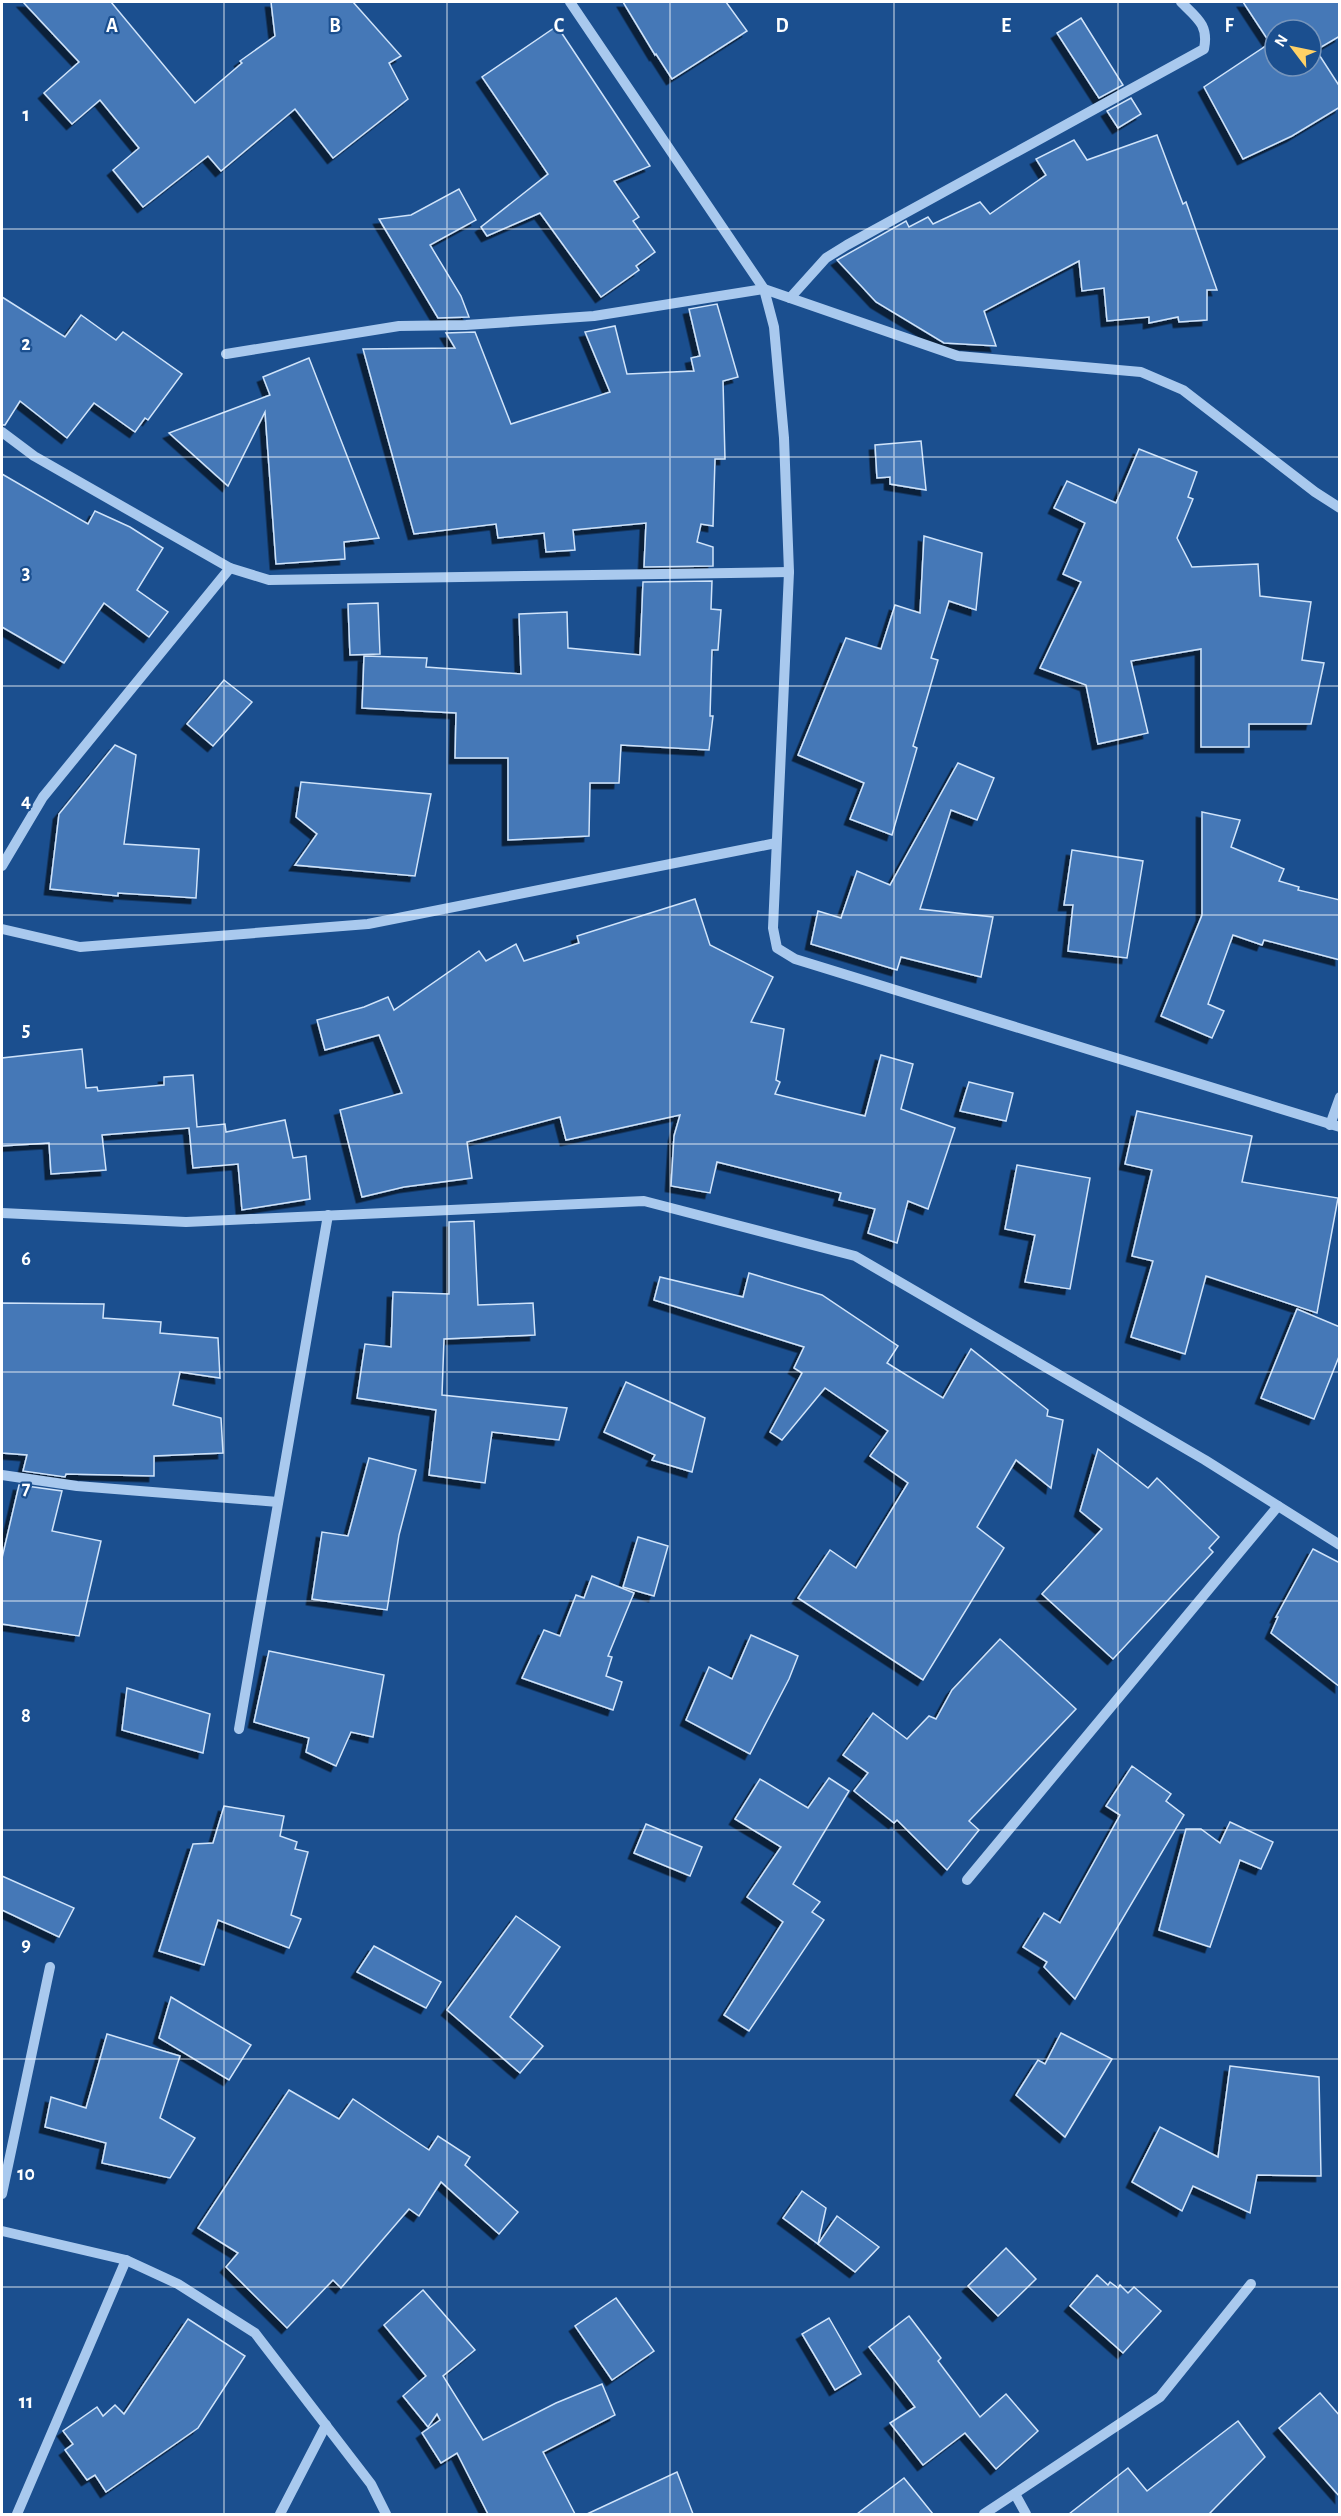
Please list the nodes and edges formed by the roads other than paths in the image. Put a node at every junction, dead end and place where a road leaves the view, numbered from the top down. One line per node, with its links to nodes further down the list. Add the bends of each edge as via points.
1 (570, 2): 3 (street)
2 (1181, 2): 4 (street, via 1201,22 1207,35 1204,49 847,245 826,258)
3 (764, 289): 4 (street); 5 (street, via 594,316 399,326); 9 (street, via 774,327 784,438)
4 (790, 298): 7 (street, via 958,356 1141,372 1183,390)
5 (226, 354)
6 (2, 432): 8 (street, via 34,456)
7 (1340, 508)
8 (230, 568): 9 (street, via 269,580); 11 (street, via 43,797)
9 (789, 572): 10 (street)
10 (776, 843): 12 (street, via 368,924 80,947); 14 (street, via 773,928 777,948 795,959)
11 (2, 866)
12 (2, 929)
13 (1340, 1097): 14 (street)
14 (1335, 1126)
15 (2, 1213): 16 (street, via 186,1222)
16 (328, 1215): 18 (street); 19 (street, via 644,1201 855,1256)
17 (2, 1475): 18 (street, via 77,1486)
18 (278, 1502): 21 (street)
19 (1278, 1506): 20 (street); 22 (street)
20 (1340, 1545)
21 (239, 1729)
22 (967, 1880)
23 (50, 1967): 24 (street)
24 (2, 2194)
25 (2, 2230): 26 (street)
26 (126, 2260): 28 (street, via 178,2284 255,2332); 30 (street)
27 (1251, 2284): 29 (street, via 1160,2397)
28 (326, 2425): 31 (street); 32 (street, via 371,2484)
29 (1015, 2494): 33 (street); 34 (street)
30 (16, 2514)
31 (280, 2514)
32 (386, 2514)
33 (984, 2514)
34 (1026, 2514)

